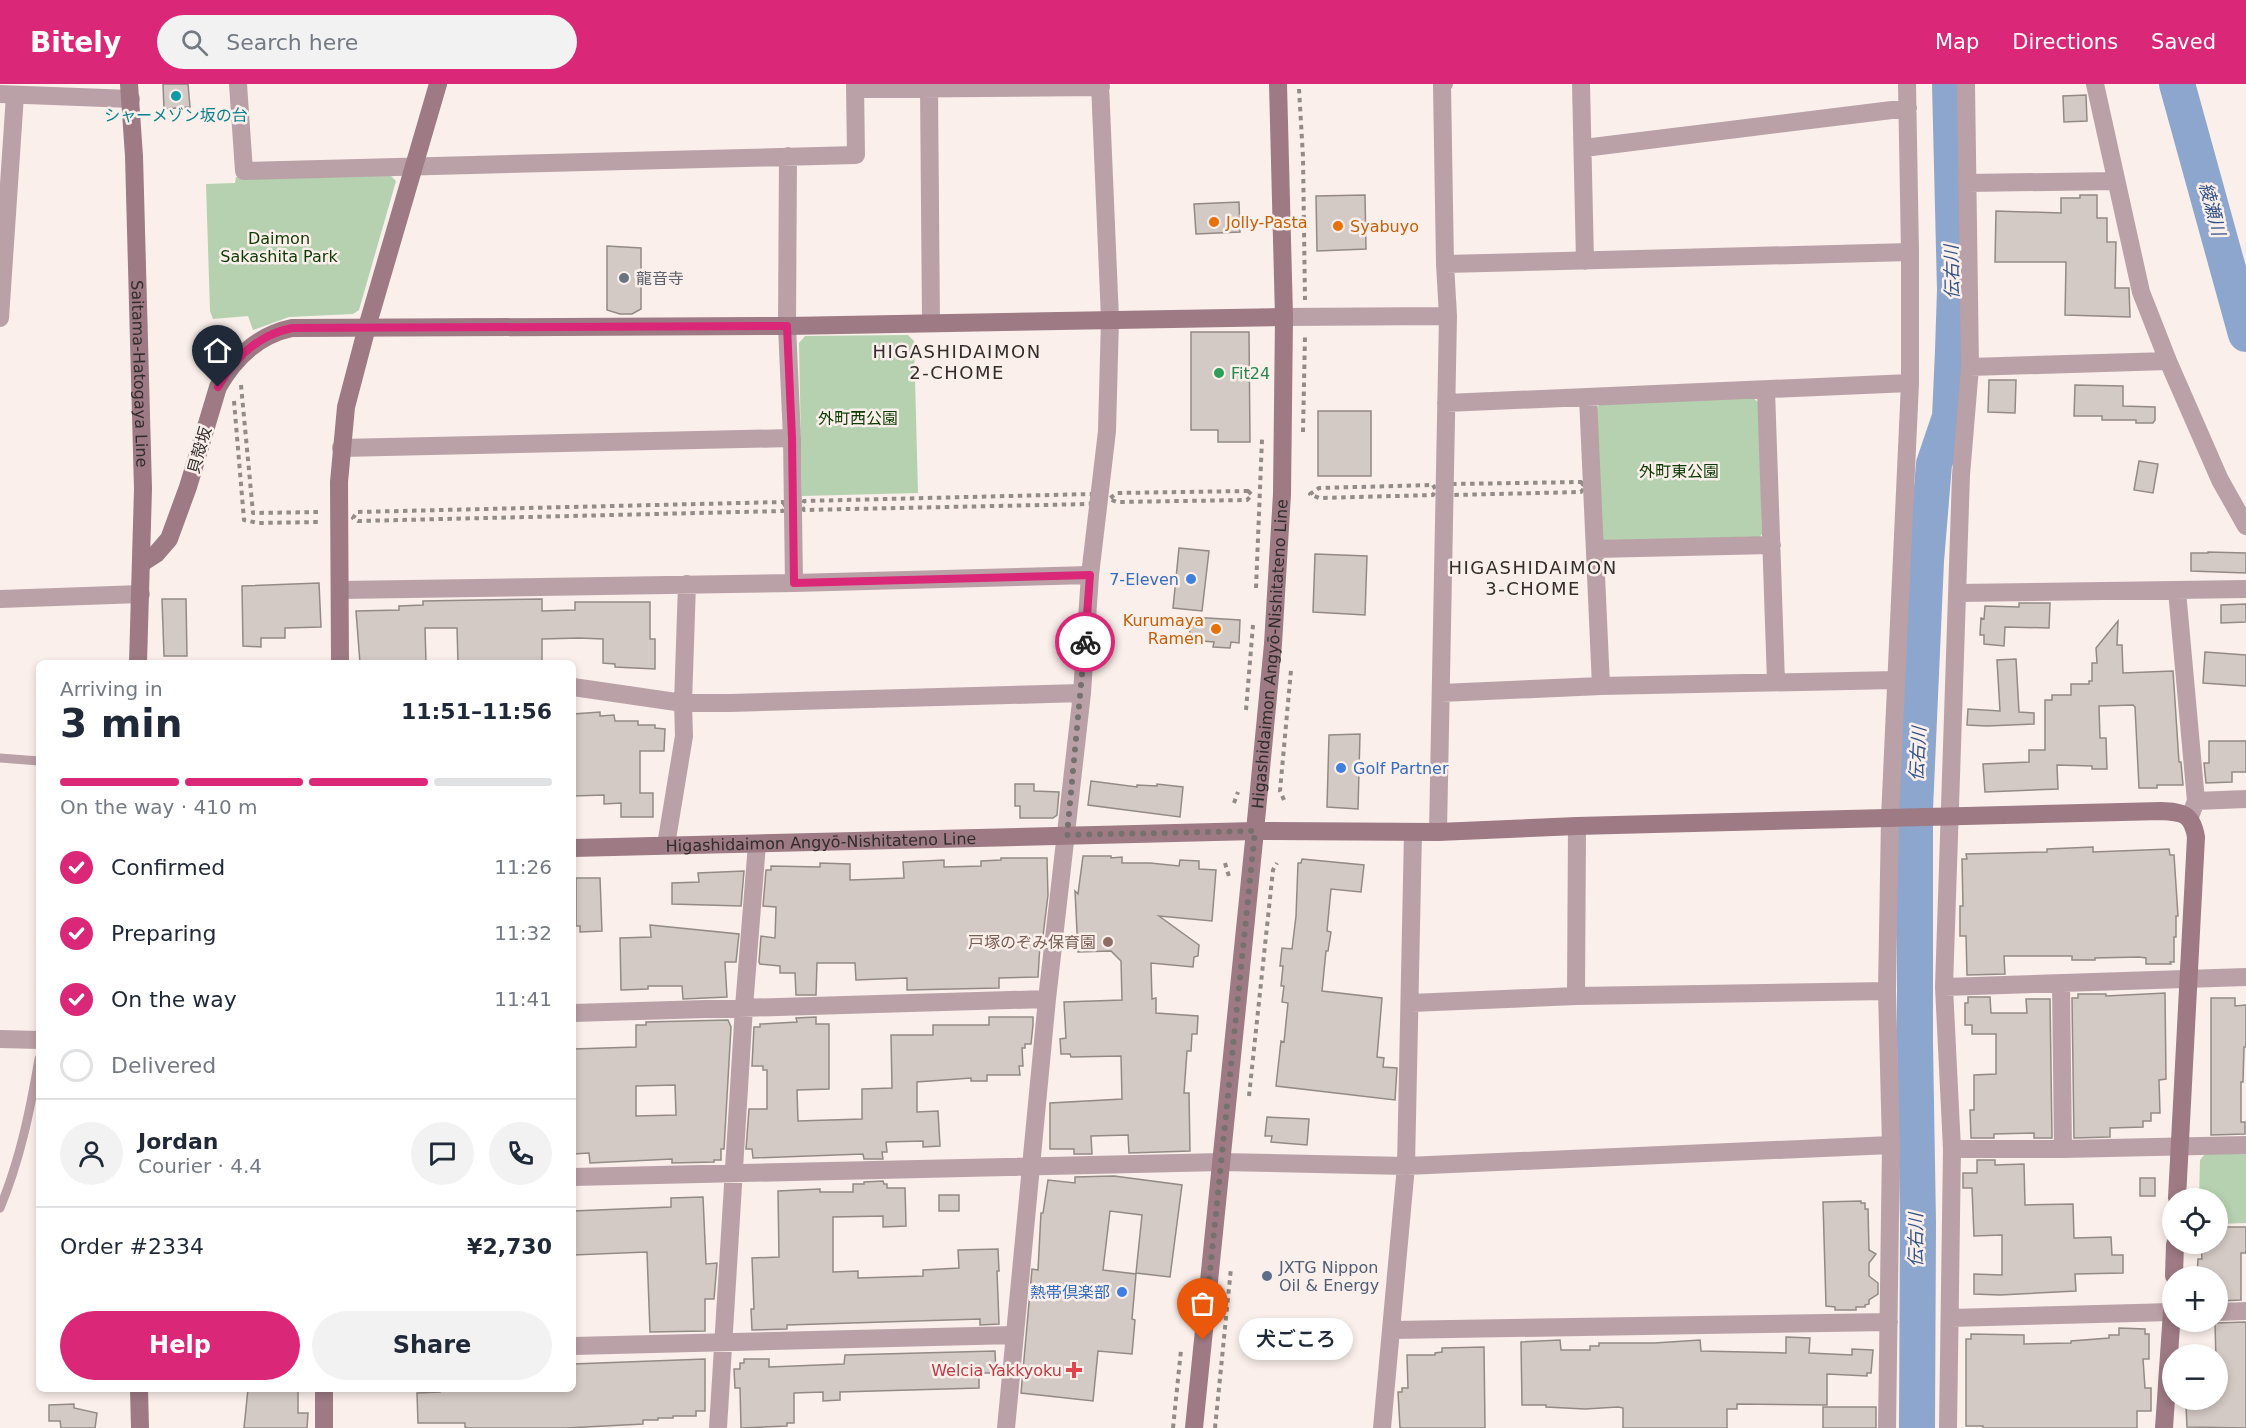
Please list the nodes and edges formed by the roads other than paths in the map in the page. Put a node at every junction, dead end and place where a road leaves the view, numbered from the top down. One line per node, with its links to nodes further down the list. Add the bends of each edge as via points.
1 (238, 84): 17 (street, via 244,171)
2 (438, 84): 17 (street)
3 (1278, 84): 24 (street, Higashidaimon Angyō-Nishitateno Line)
4 (1444, 84): 22 (street)
5 (1581, 84): 15 (street)
6 (1907, 84): 14 (street)
7 (1966, 84): 19 (street)
8 (2095, 84): 18 (street)
9 (1100, 86): 11 (street); 26 (street)
10 (855, 87): 11 (street); 16 (street, via 856,155)
11 (929, 87): 27 (street)
12 (130, 92): 13 (street); 41 (street, Saitama-Hatogaya Line)
13 (7, 94): 25 (street)
14 (1908, 108): 15 (street); 20 (street)
15 (1584, 148): 21 (street)
16 (788, 156): 17 (street); 28 (street)
17 (413, 167): 29 (street)
18 (2116, 181): 19 (street); 30 (street, via 2141,292)
19 (1967, 183): 31 (street)
20 (1910, 252): 21 (street); 32 (street)
21 (1585, 261): 22 (street)
22 (1445, 264): 23 (street)
23 (1448, 316): 24 (street); 35 (street)
24 (1284, 317): 26 (street, 貝殻坂); 68 (street, Higashidaimon Angyō-Nishitateno Line, via 1282,494 1273,644)
25 (0, 318)
26 (1110, 319): 27 (street, 貝殻坂); 42 (street, via 1107,431)
27 (931, 323): 28 (street, 貝殻坂)
28 (787, 326): 29 (street, 貝殻坂); 36 (street)
29 (367, 327): 37 (street, via 346,407); 41 (street, 貝殻坂, via 292,328 254,343 218,387 169,539)
30 (2168, 361): 31 (street); 38 (street, via 2220,480)
31 (1970, 366): 48 (street, via 1961,475)
32 (1910, 383): 33 (street); 53 (street)
33 (1766, 390): 34 (street); 39 (street)
34 (1588, 397): 35 (street); 40 (street)
35 (1446, 403): 58 (street)
36 (792, 438): 37 (street); 43 (street)
37 (341, 448): 46 (street)
38 (2246, 526)
39 (1772, 545): 40 (street); 54 (street)
40 (1595, 549): 55 (street)
41 (142, 563): 49 (street, Saitama-Hatogaya Line)
42 (1090, 575): 43 (street); 57 (street)
43 (794, 583): 44 (street)
44 (687, 584): 46 (street); 59 (street)
45 (2246, 589): 47 (street)
46 (340, 591): 52 (street)
47 (2177, 591): 48 (street); 63 (street)
48 (1958, 593): 65 (street)
49 (141, 594): 50 (street); 51 (street, Saitama-Hatogaya Line)
50 (0, 598)
51 (138, 660)
52 (340, 660)
53 (1895, 680): 54 (street); 64 (street)
54 (1776, 682): 55 (street)
55 (1601, 686): 58 (street)
56 (576, 687): 59 (street)
57 (1082, 693): 59 (street); 71 (street)
58 (1441, 693): 70 (street)
59 (683, 703): 73 (street, via 684,736)
60 (0, 758): 61 (lane)
61 (36, 761)
62 (2246, 799): 63 (street)
63 (2196, 801): 66 (street)
64 (1895, 818): 65 (street); 67 (street); 79 (street)
65 (1941, 818): 66 (street, via 2161,811 2180,812); 78 (street)
66 (2189, 819): 76 (street, via 2196,837)
67 (1578, 826): 70 (street); 80 (street)
68 (1255, 831): 69 (street); 71 (street, Higashidaimon Angyō-Nishitateno Line); 93 (street)
69 (1413, 832): 70 (street); 82 (street)
70 (1438, 832)
71 (1067, 835): 72 (street, Higashidaimon Angyō-Nishitateno Line); 81 (street)
72 (757, 844): 73 (street, Higashidaimon Angyō-Nishitateno Line); 83 (street)
73 (666, 845): 74 (street, Higashidaimon Angyō-Nishitateno Line)
74 (576, 848)
75 (2246, 977): 76 (street)
76 (2189, 978): 77 (street); 90 (street)
77 (2061, 984): 78 (street); 92 (street)
78 (1944, 987): 91 (street)
79 (1887, 991): 80 (street); 89 (street)
80 (1576, 996): 82 (street)
81 (1047, 999): 83 (street); 94 (street)
82 (1411, 1003): 95 (street)
83 (744, 1007): 84 (street); 96 (street)
84 (576, 1013)
85 (0, 1039): 86 (street)
86 (36, 1040)
87 (36, 1077): 99 (lane, via 13,1178)
88 (2246, 1145): 90 (street)
89 (1891, 1146): 95 (street); 104 (street)
90 (2179, 1147): 92 (street); 98 (street)
91 (1952, 1149): 92 (street); 103 (street)
92 (2063, 1149)
93 (1221, 1162): 94 (street); 95 (street); 116 (street)
94 (1032, 1165): 96 (street); 107 (street)
95 (1406, 1166): 105 (street)
96 (734, 1172): 97 (street); 108 (street)
97 (576, 1177)
98 (2177, 1188)
99 (0, 1208)
100 (2246, 1311): 102 (street)
101 (2162, 1312): 103 (street)
102 (2228, 1312)
103 (1950, 1318): 119 (street)
104 (1888, 1322): 105 (street); 118 (street)
105 (1392, 1330): 117 (street)
106 (2171, 1332): 120 (street)
107 (1015, 1335): 108 (street); 115 (street)
108 (723, 1342): 109 (street); 114 (street)
109 (576, 1346)
110 (139, 1392): 112 (street)
111 (324, 1392): 113 (street)
112 (140, 1428)
113 (324, 1428)
114 (718, 1428)
115 (1006, 1428)
116 (1194, 1428)
117 (1382, 1428)
118 (1887, 1428)
119 (1948, 1428)
120 (2164, 1428)

